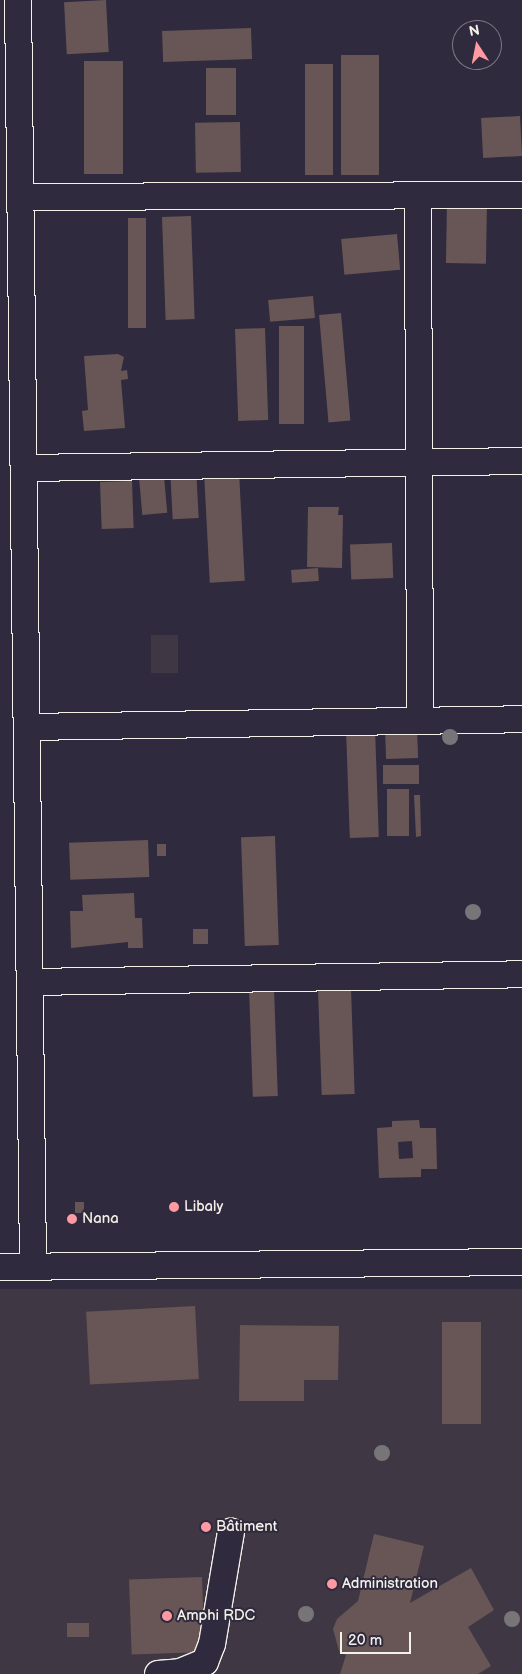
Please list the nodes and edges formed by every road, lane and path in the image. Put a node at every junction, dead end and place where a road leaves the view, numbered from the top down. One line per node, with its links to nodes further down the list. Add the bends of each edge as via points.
1 (18, 0): 4 (street)
2 (418, 195): 3 (street); 4 (street); 6 (street)
3 (522, 195)
4 (20, 197): 7 (street)
5 (522, 461): 6 (street)
6 (418, 463): 7 (street); 9 (street)
7 (24, 468): 10 (street)
8 (522, 719): 9 (street)
9 (420, 720): 10 (street)
10 (27, 728): 12 (street)
11 (522, 974): 12 (street)
12 (30, 982): 14 (street)
13 (522, 1262): 14 (street)
14 (33, 1266): 15 (street)
15 (0, 1267)
16 (231, 1532): 17 (street, via 212,1644 205,1662 180,1672)
17 (158, 1674)

